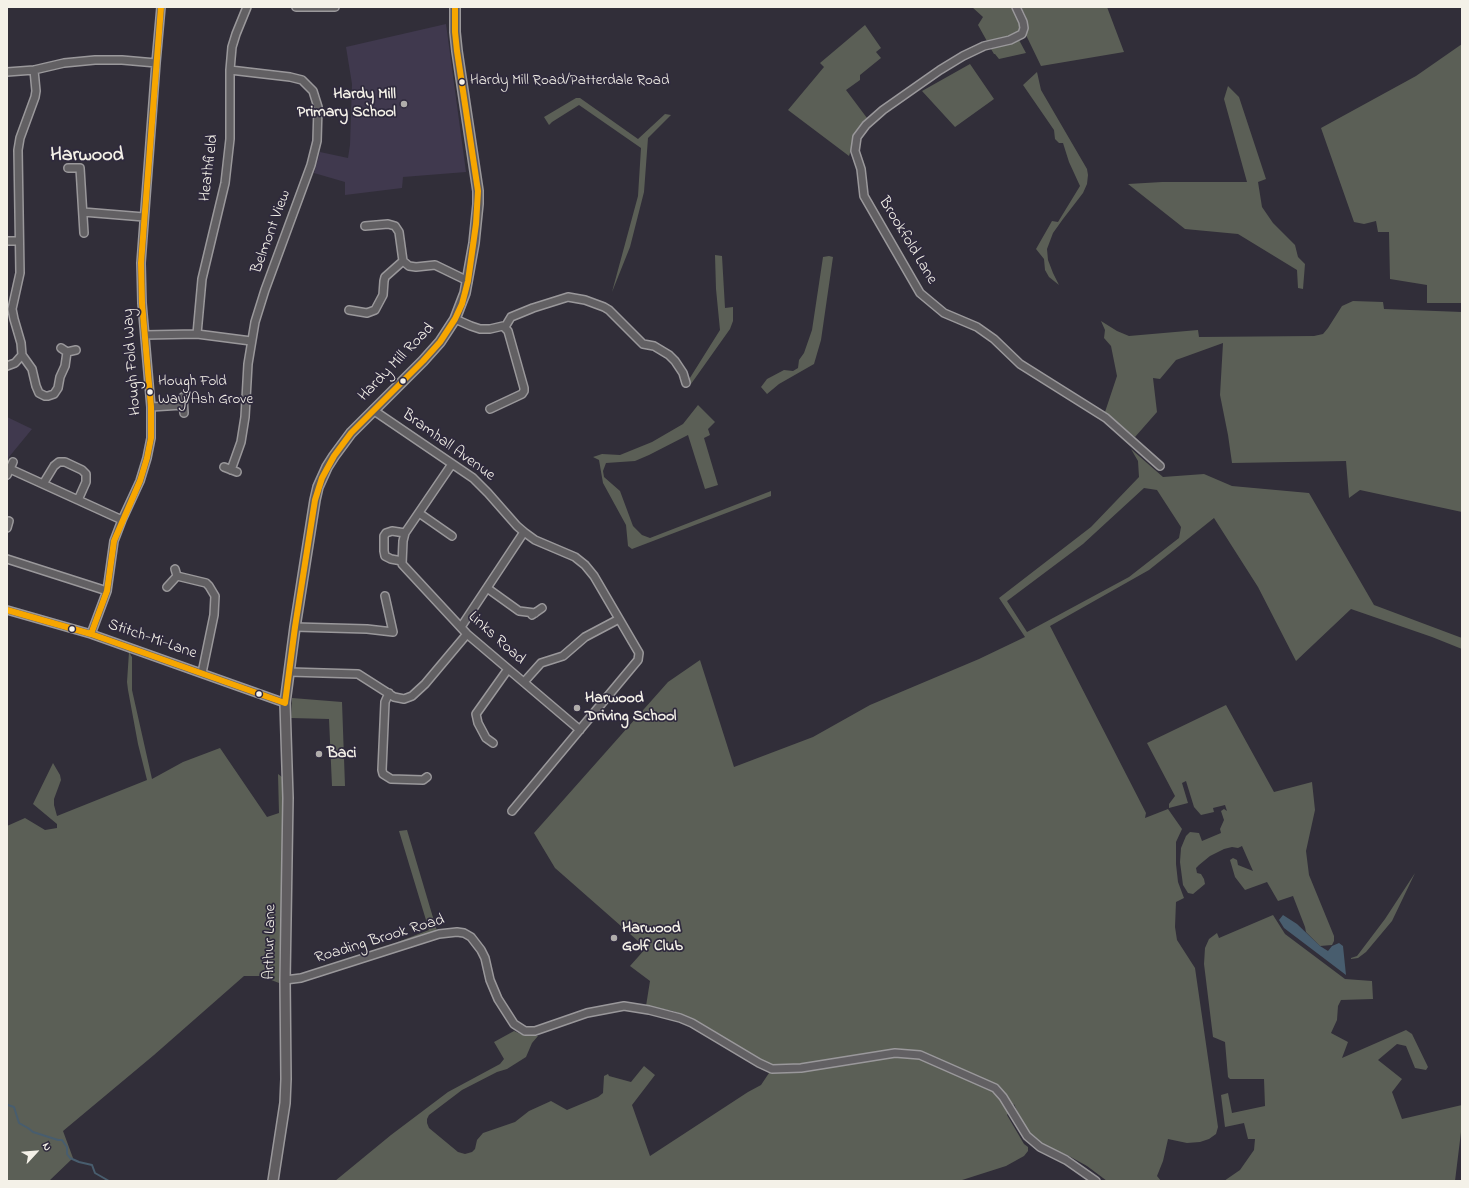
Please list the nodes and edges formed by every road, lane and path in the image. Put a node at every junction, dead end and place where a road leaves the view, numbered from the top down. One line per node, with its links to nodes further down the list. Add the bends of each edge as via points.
1 (161, 7): 7 (street, Hough Fold Way)
2 (248, 7): 9 (street, Heathfield, via 232,47)
3 (296, 7): 4 (street)
4 (335, 7)
5 (455, 7): 19 (main road, Hardy Mill Road, via 457,51 478,191)
6 (1016, 7): 37 (street, Brookfold Lane, via 1024,22 1022,34 1010,40 984,46 963,56 883,110 866,125 857,137 855,147 864,196 920,293 944,313 977,327 1020,364 1106,418)
7 (156, 63): 8 (street, via 95,60 64,63); 13 (street, Hough Fold Way)
8 (34, 70): 10 (street); 17 (street, via 35,97 18,150)
9 (230, 70): 23 (street, Heathfield, via 230,139 225,183 202,278); 25 (street, Belmont View, via 302,80 313,91 318,107 317,141 311,165 265,290)
10 (7, 72)
11 (68, 168): 12 (street, via 80,168)
12 (83, 212): 13 (street); 15 (street)
13 (144, 217): 24 (street, Hough Fold Way, via 141,263)
14 (365, 226): 18 (street, via 377,228 391,224 397,229)
15 (84, 233)
16 (7, 241): 17 (street)
17 (19, 241): 29 (street, via 20,273 12,314)
18 (403, 261): 19 (street, via 409,266 416,267 435,265); 20 (street, via 385,276 383,295 378,308 367,313 358,309)
19 (468, 281): 21 (main road, Hardy Mill Road)
20 (349, 310)
21 (455, 319): 22 (street, via 480,329); 34 (main road, Hardy Mill Road, via 440,342 423,361)
22 (505, 327): 31 (street, via 511,316 527,310 568,298 585,300 609,310 643,344 654,346 668,355 683,373); 33 (street, via 524,391)
23 (198, 334): 24 (street); 25 (street)
24 (145, 335): 32 (street, Hough Fold Way)
25 (251, 341): 39 (street, Belmont View, via 245,418 241,442)
26 (61, 348): 28 (street)
27 (76, 350): 28 (street)
28 (67, 352): 29 (street, via 58,388 54,394 48,396 39,393 32,369)
29 (22, 355): 30 (street, via 15,363)
30 (7, 366)
31 (686, 383)
32 (151, 407): 35 (street, via 183,401); 43 (street, Hough Fold Way, via 151,438 147,458 140,481)
33 (490, 409)
34 (373, 410): 36 (street, Bramhall Avenue); 56 (main road, Hardy Mill Road, via 337,450 318,487)
35 (184, 413)
36 (452, 464): 42 (street); 44 (street, Bramhall Avenue, via 481,485)
37 (1160, 466)
38 (10, 468): 40 (street)
39 (231, 469)
40 (43, 484): 41 (street); 41 (street, via 54,466 59,462 65,462 82,470 87,477)
41 (78, 500): 43 (street)
42 (419, 513): 45 (street); 46 (street)
43 (122, 520): 51 (street, Hough Fold Way, via 113,548)
44 (524, 532): 50 (street); 55 (street, Bramhall Avenue, via 535,540 575,557 585,565)
45 (406, 533): 48 (street); 48 (street, via 392,530 384,536 385,556)
46 (449, 536)
47 (7, 558): 51 (street)
48 (402, 561): 57 (street, Links Road, via 403,566)
49 (167, 587): 62 (street, via 176,572 213,586 214,615)
50 (487, 588): 53 (street, via 519,610 533,615); 57 (street)
51 (107, 591): 58 (street, Hough Fold Way)
52 (386, 596): 56 (street, via 393,632)
53 (542, 608)
54 (7, 610): 58 (street, Stitch-Mi-Lane)
55 (619, 619): 63 (street, via 585,637 563,656 544,662); 66 (street, Bramhall Avenue, via 637,650 638,660)
56 (294, 627): 61 (main road, Hardy Mill Road)
57 (461, 627): 59 (street, Links Road)
58 (91, 634): 62 (street, Stitch-Mi-Lane)
59 (467, 634): 60 (street, Links Road); 64 (street, via 434,675 412,696 399,698)
60 (508, 669): 63 (street, Links Road); 67 (street, via 476,714 480,728)
61 (289, 672): 64 (street, via 358,674); 65 (main road, Hardy Mill Road)
62 (202, 673): 65 (street, Stitch-Mi-Lane)
63 (524, 682): 66 (street, Links Road)
64 (389, 693): 68 (street, via 385,702 383,774 391,779 423,780)
65 (285, 703): 70 (main road, Arthur Lane, via 288,798)
66 (580, 730): 69 (street, Bramhall Avenue)
67 (493, 744)
68 (427, 777)
69 (512, 811)
70 (285, 980): 71 (main road, Arthur Lane, via 285,1103); 72 (street, Roading Brook Road, via 301,978 439,934 457,932 471,937 477,943 485,958 498,999 514,1024 525,1031 535,1031 587,1013 631,1006 692,1023 772,1069 801,1068 895,1052 920,1056 994,1088 1003,1097 1027,1136 1040,1147 1066,1160)
71 (273, 1181)
72 (1096, 1181)

